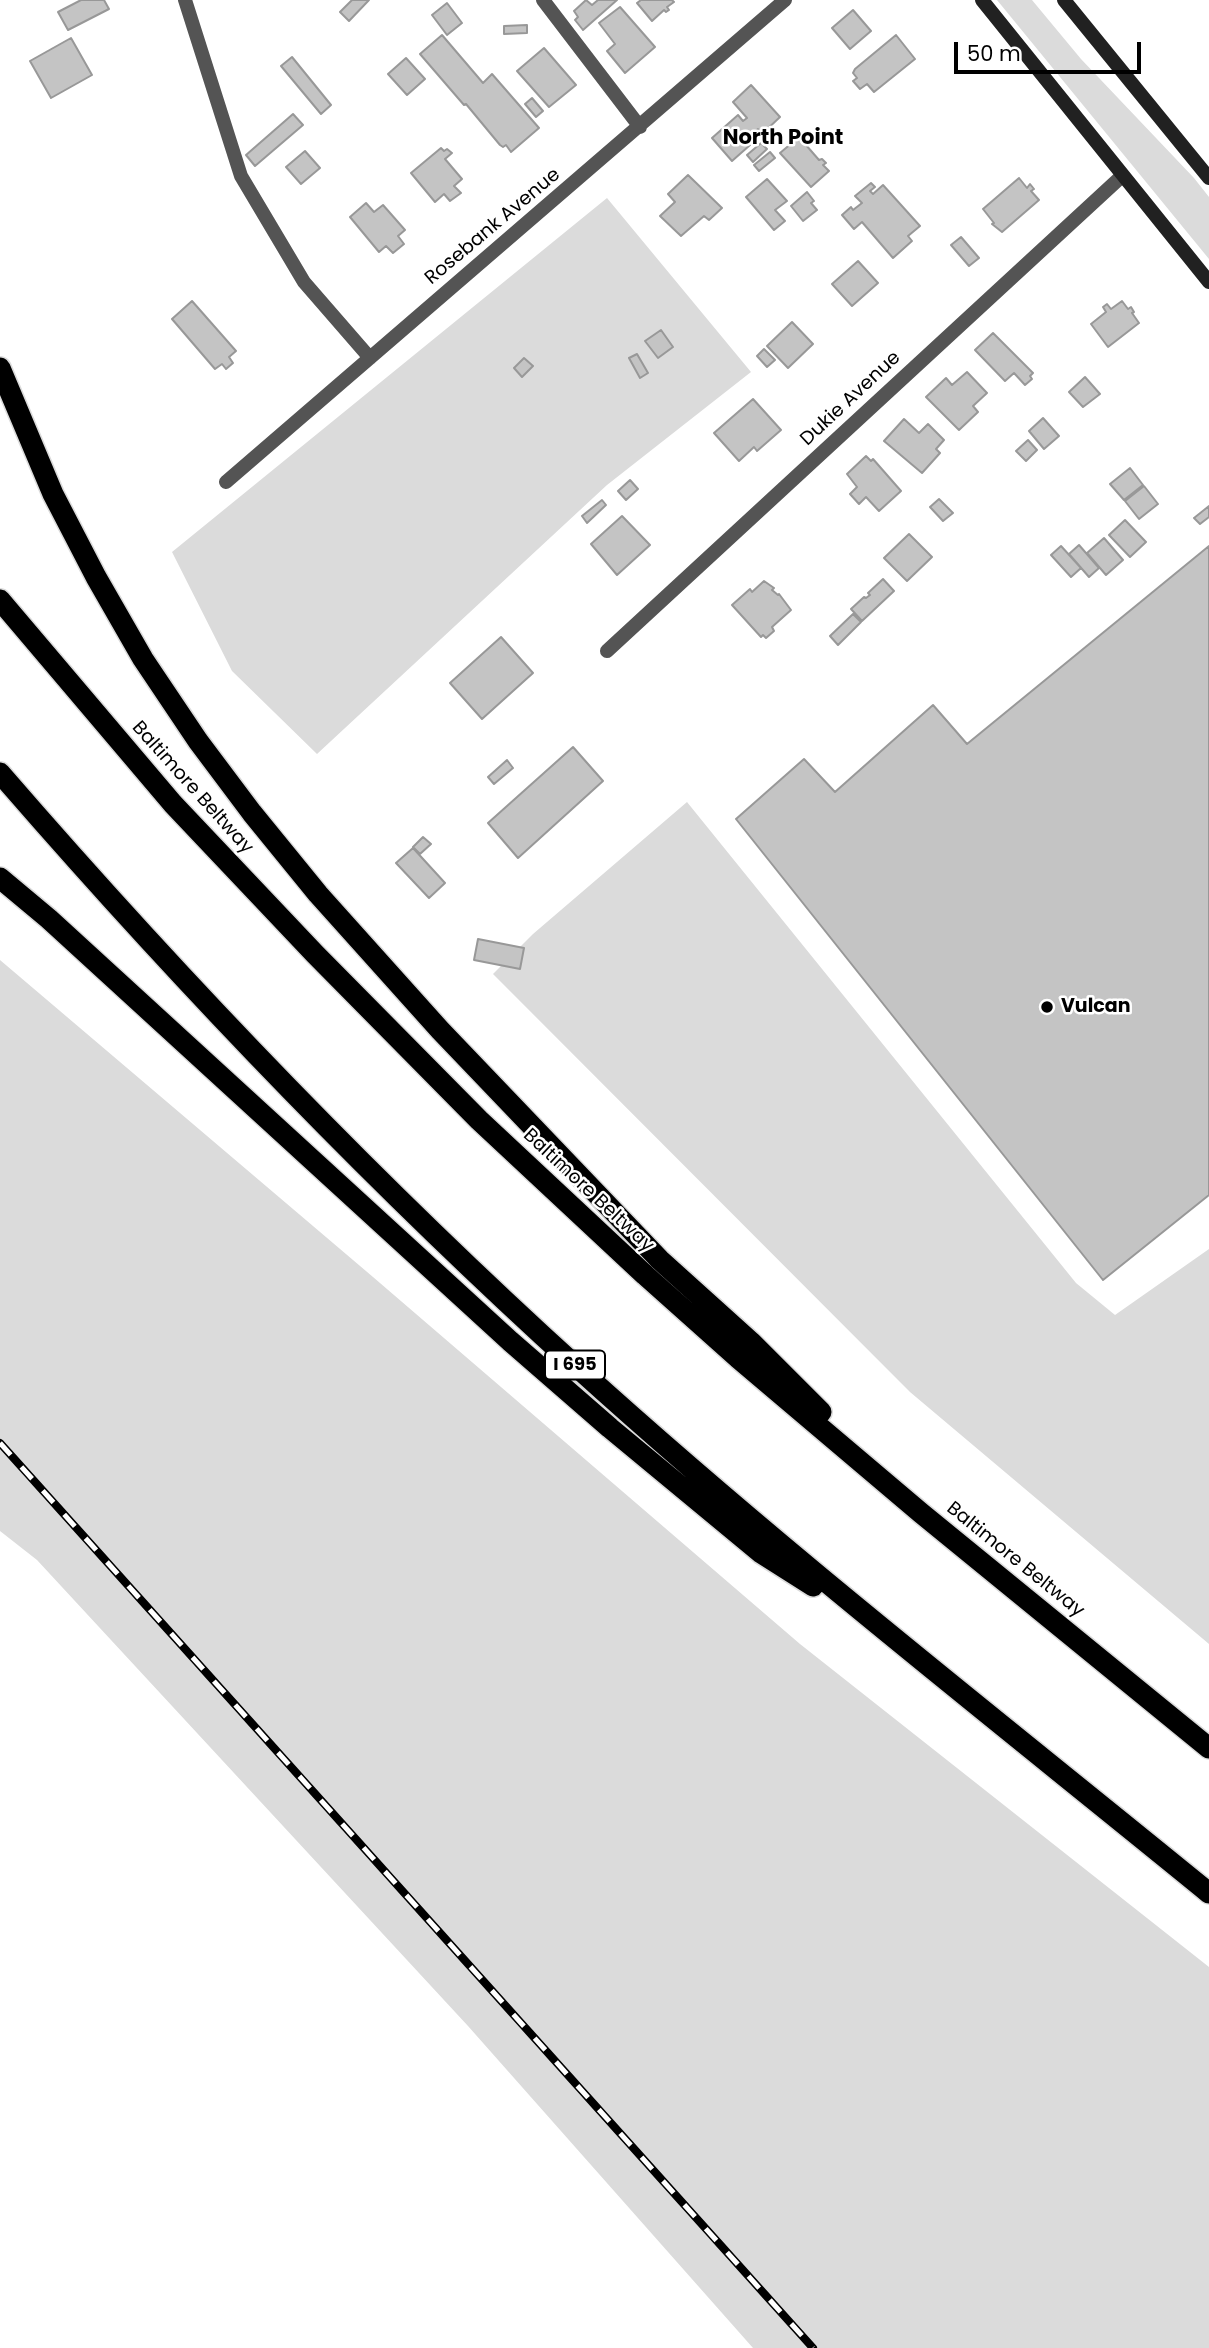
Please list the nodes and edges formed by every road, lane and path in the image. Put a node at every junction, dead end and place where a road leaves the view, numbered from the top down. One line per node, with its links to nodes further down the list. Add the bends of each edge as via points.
1 (185, 0): 10 (street, via 241,176 304,282)
2 (543, 0): 6 (street)
3 (785, 0): 6 (street, Rosebank Avenue)
4 (982, 0): 7 (main road)
5 (1064, 0): 8 (main road)
6 (640, 127): 10 (street, Rosebank Avenue)
7 (1122, 176): 9 (main road); 14 (street, Dukie Avenue)
8 (1209, 178)
9 (1209, 282)
10 (370, 358): 12 (street, Rosebank Avenue)
11 (0, 368): 17 (highway, via 53,494 96,577 143,659 252,813 440,1030 591,1189)
12 (226, 482)
13 (0, 600): 17 (highway, Baltimore Beltway, via 173,804 479,1120 738,1359)
14 (607, 651)
15 (0, 773): 18 (highway, I 695, via 97,886 228,1026 412,1212 629,1413 772,1538)
16 (0, 878): 18 (highway, via 610,1428 761,1553)
17 (921, 1513): 19 (highway, Baltimore Beltway)
18 (901, 1642): 20 (highway, I 695)
19 (1209, 1748)
20 (1209, 1893)

